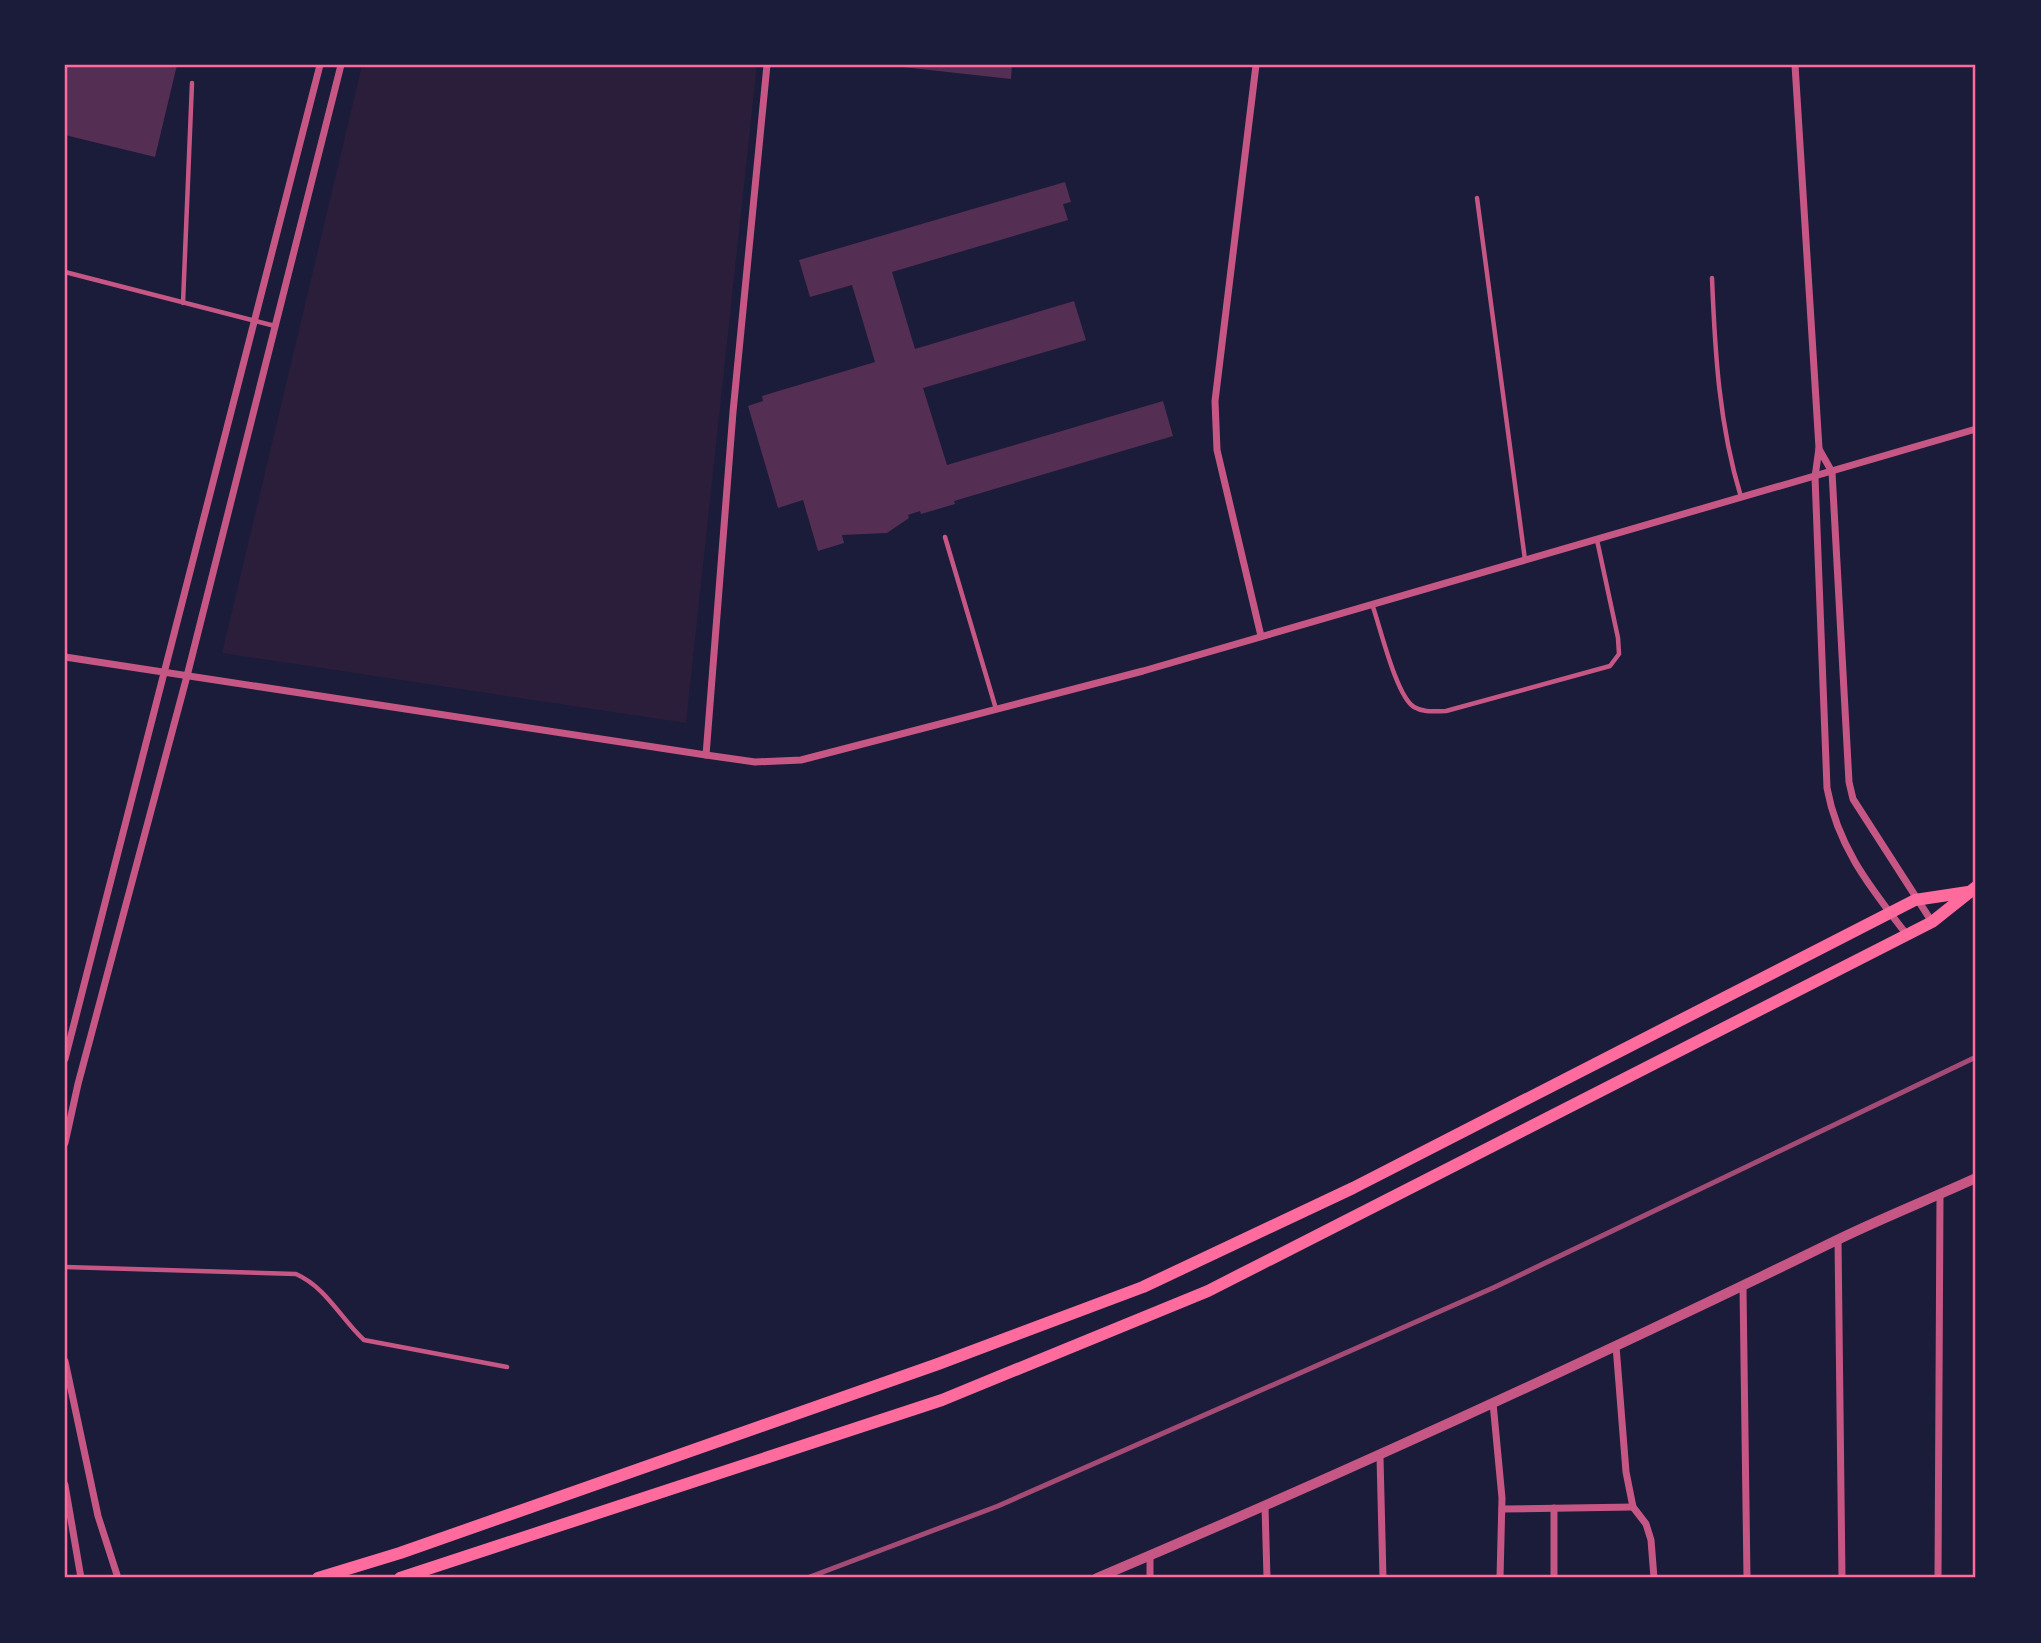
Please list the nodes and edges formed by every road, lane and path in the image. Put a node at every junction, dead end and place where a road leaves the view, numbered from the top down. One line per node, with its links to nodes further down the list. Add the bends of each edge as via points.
1 (320, 65): 11 (street)
2 (341, 65): 12 (street)
3 (767, 65): 27 (street)
4 (1256, 65): 22 (street, via 1215,401 1217,450)
5 (1795, 65): 14 (street)
6 (192, 83): 10 (lane)
7 (1477, 198): 20 (lane)
8 (65, 272): 10 (lane)
9 (1712, 278): 17 (lane, via 1719,397 1727,451)
10 (183, 303): 11 (lane)
11 (254, 320): 12 (lane); 24 (street)
12 (275, 326): 25 (street)
13 (1976, 429): 15 (street)
14 (1819, 448): 15 (street); 16 (street)
15 (1832, 472): 16 (street); 29 (street, via 1849,782 1861,816)
16 (1815, 477): 17 (street); 30 (street, via 1832,816 1851,859)
17 (1741, 498): 19 (street)
18 (945, 537): 26 (lane)
19 (1597, 540): 20 (street); 21 (lane, via 1618,638 1619,654 1610,666 1446,711 1422,712 1410,705 1402,691)
20 (1525, 560): 21 (street)
21 (1372, 604): 22 (street)
22 (1261, 636): 26 (street)
23 (65, 657): 24 (street)
24 (163, 672): 25 (street); 33 (street)
25 (187, 676): 27 (street); 35 (street)
26 (996, 709): 27 (street, via 801,760 755,762)
27 (706, 755)
28 (1972, 889): 29 (main road); 31 (main road)
29 (1915, 900): 30 (main road); 31 (street)
30 (1889, 912): 32 (street); 55 (main road, via 1353,1188 1143,1287 912,1373)
31 (1932, 922): 32 (main road)
32 (1907, 935): 56 (main road, via 1208,1291 942,1400)
33 (65, 1059)
34 (65, 1096): 35 (street)
35 (74, 1098): 36 (street)
36 (65, 1143)
37 (1976, 1178): 38 (street)
38 (1940, 1195): 39 (street); 66 (street)
39 (1839, 1239): 41 (street); 65 (street)
40 (65, 1267): 44 (lane, via 296,1274 319,1287 364,1340)
41 (1743, 1288): 42 (street); 64 (street)
42 (1616, 1346): 45 (street); 49 (street, via 1622,1446)
43 (65, 1361): 54 (street, via 99,1516)
44 (507, 1367)
45 (1493, 1403): 46 (street); 50 (street)
46 (1380, 1457): 48 (street); 60 (street)
47 (65, 1485): 53 (street)
48 (1265, 1506): 52 (street); 59 (street)
49 (1633, 1507): 51 (street); 63 (street, via 1646,1524)
50 (1502, 1508): 51 (street); 61 (street)
51 (1555, 1508): 62 (street)
52 (1150, 1556): 57 (street); 58 (street)
53 (81, 1578)
54 (118, 1578)
55 (318, 1578)
56 (400, 1578)
57 (1097, 1578)
58 (1150, 1578)
59 (1267, 1578)
60 (1383, 1578)
61 (1500, 1578)
62 (1554, 1578)
63 (1654, 1578)
64 (1747, 1578)
65 (1842, 1578)
66 (1938, 1578)

